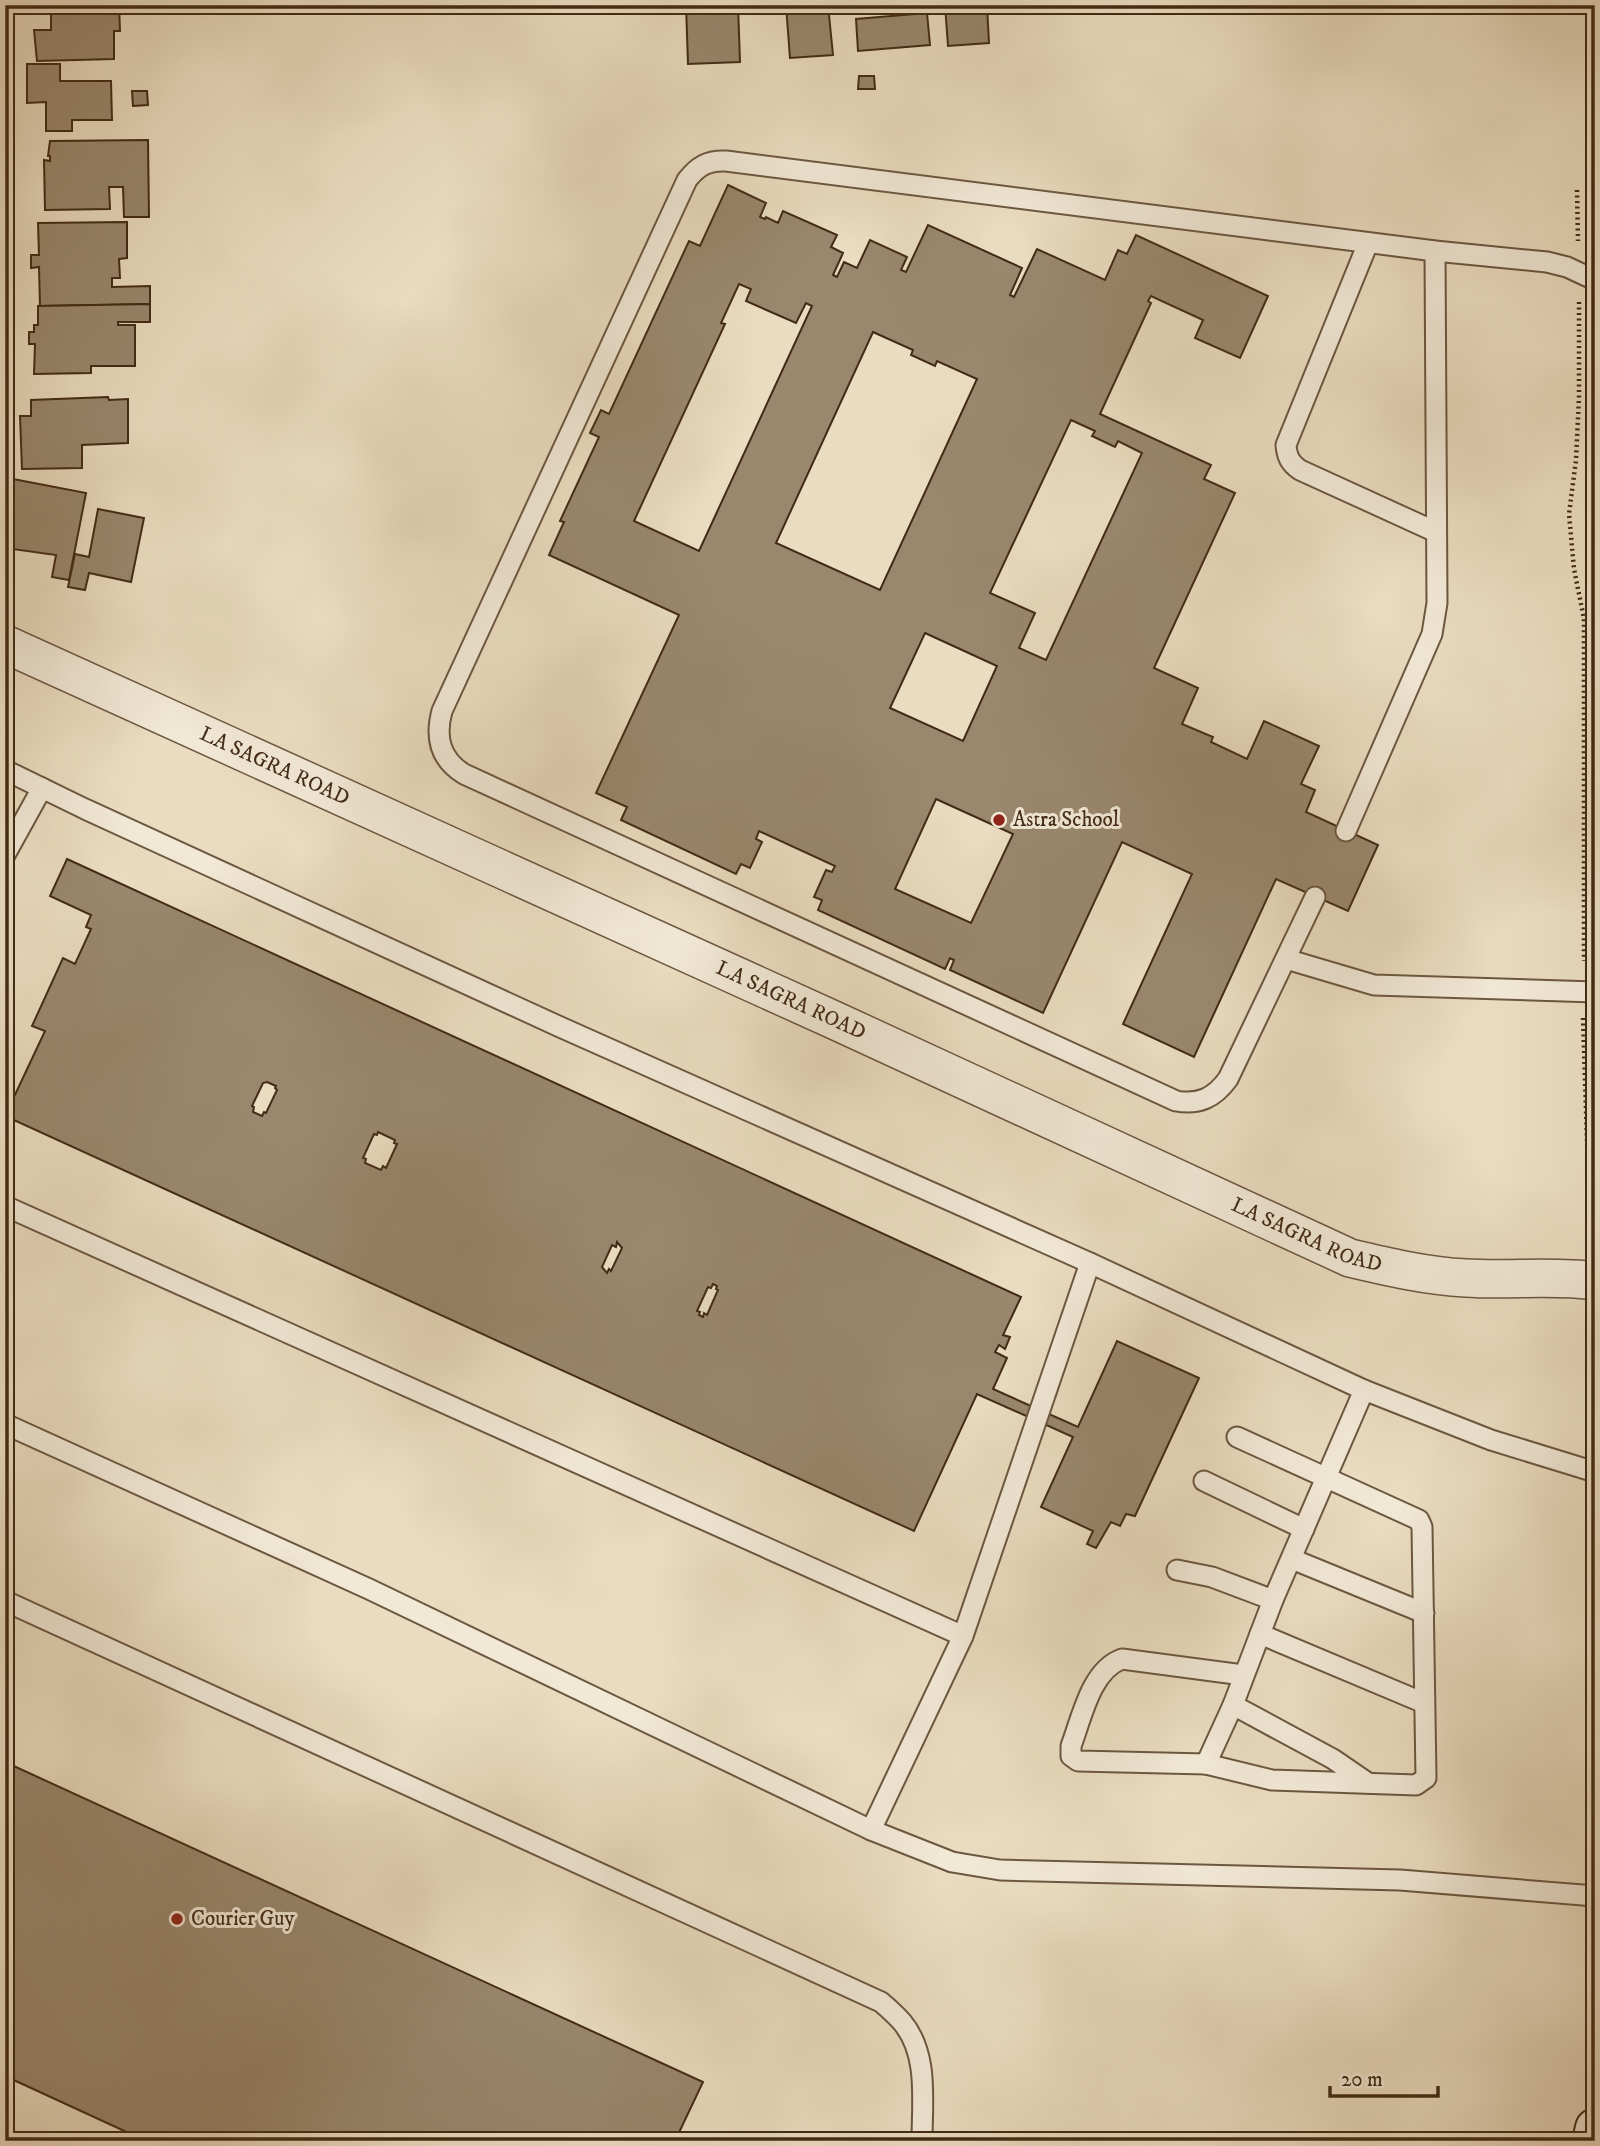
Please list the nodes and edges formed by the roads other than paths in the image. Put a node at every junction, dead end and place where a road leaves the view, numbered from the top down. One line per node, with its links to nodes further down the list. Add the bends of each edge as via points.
1 (1368, 243): 2 (lane); 4 (lane, via 1286,445 1287,453 1300,470); 11 (lane, via 726,162 705,164 687,180 438,724 442,751 464,774 1176,1101 1200,1102 1220,1090)
2 (1435, 251): 3 (lane, via 1547,262); 4 (lane)
3 (1595, 280)
4 (1436, 532): 8 (lane, via 1437,603 1432,634)
5 (5, 644): 15 (street, LA SAGRA ROAD, via 1349,1258 1412,1273 1468,1279)
6 (5, 770): 7 (lane)
7 (43, 788): 9 (lane); 14 (lane)
8 (1346, 831)
9 (5, 855)
10 (1315, 897): 11 (lane)
11 (1286, 959): 12 (lane, via 1374,985)
12 (1595, 992)
13 (5, 1206): 29 (lane)
14 (1090, 1264): 16 (lane); 29 (lane)
15 (1595, 1281)
16 (1364, 1390): 19 (lane, via 1491,1440); 20 (lane)
17 (5, 1424): 35 (lane, via 369,1589)
18 (1237, 1437): 20 (lane)
19 (1595, 1472)
20 (1326, 1477): 22 (lane); 27 (lane, via 1419,1520)
21 (1204, 1481): 22 (lane)
22 (1304, 1529): 23 (lane)
23 (1292, 1559): 25 (lane); 27 (lane)
24 (1177, 1570): 25 (lane, via 1212,1577)
25 (1273, 1600): 28 (lane)
26 (5, 1601): 38 (lane, via 881,2002 903,2023 918,2050)
27 (1424, 1614): 31 (lane)
28 (1260, 1634): 30 (lane); 31 (lane)
29 (963, 1636): 35 (lane)
30 (1243, 1675): 32 (lane); 33 (lane, via 1122,1659 1113,1662 1098,1675 1071,1746 1071,1756 1078,1761)
31 (1424, 1703): 34 (lane, via 1426,1779 1416,1785)
32 (1233, 1705): 33 (lane); 34 (lane, via 1333,1759)
33 (1206, 1765): 34 (lane, via 1272,1780)
34 (1369, 1784)
35 (871, 1829): 36 (lane, via 952,1862 1000,1870 1400,1881)
36 (1595, 1896)
37 (1595, 2128): 39 (street)
38 (922, 2141)
39 (1592, 2141)

